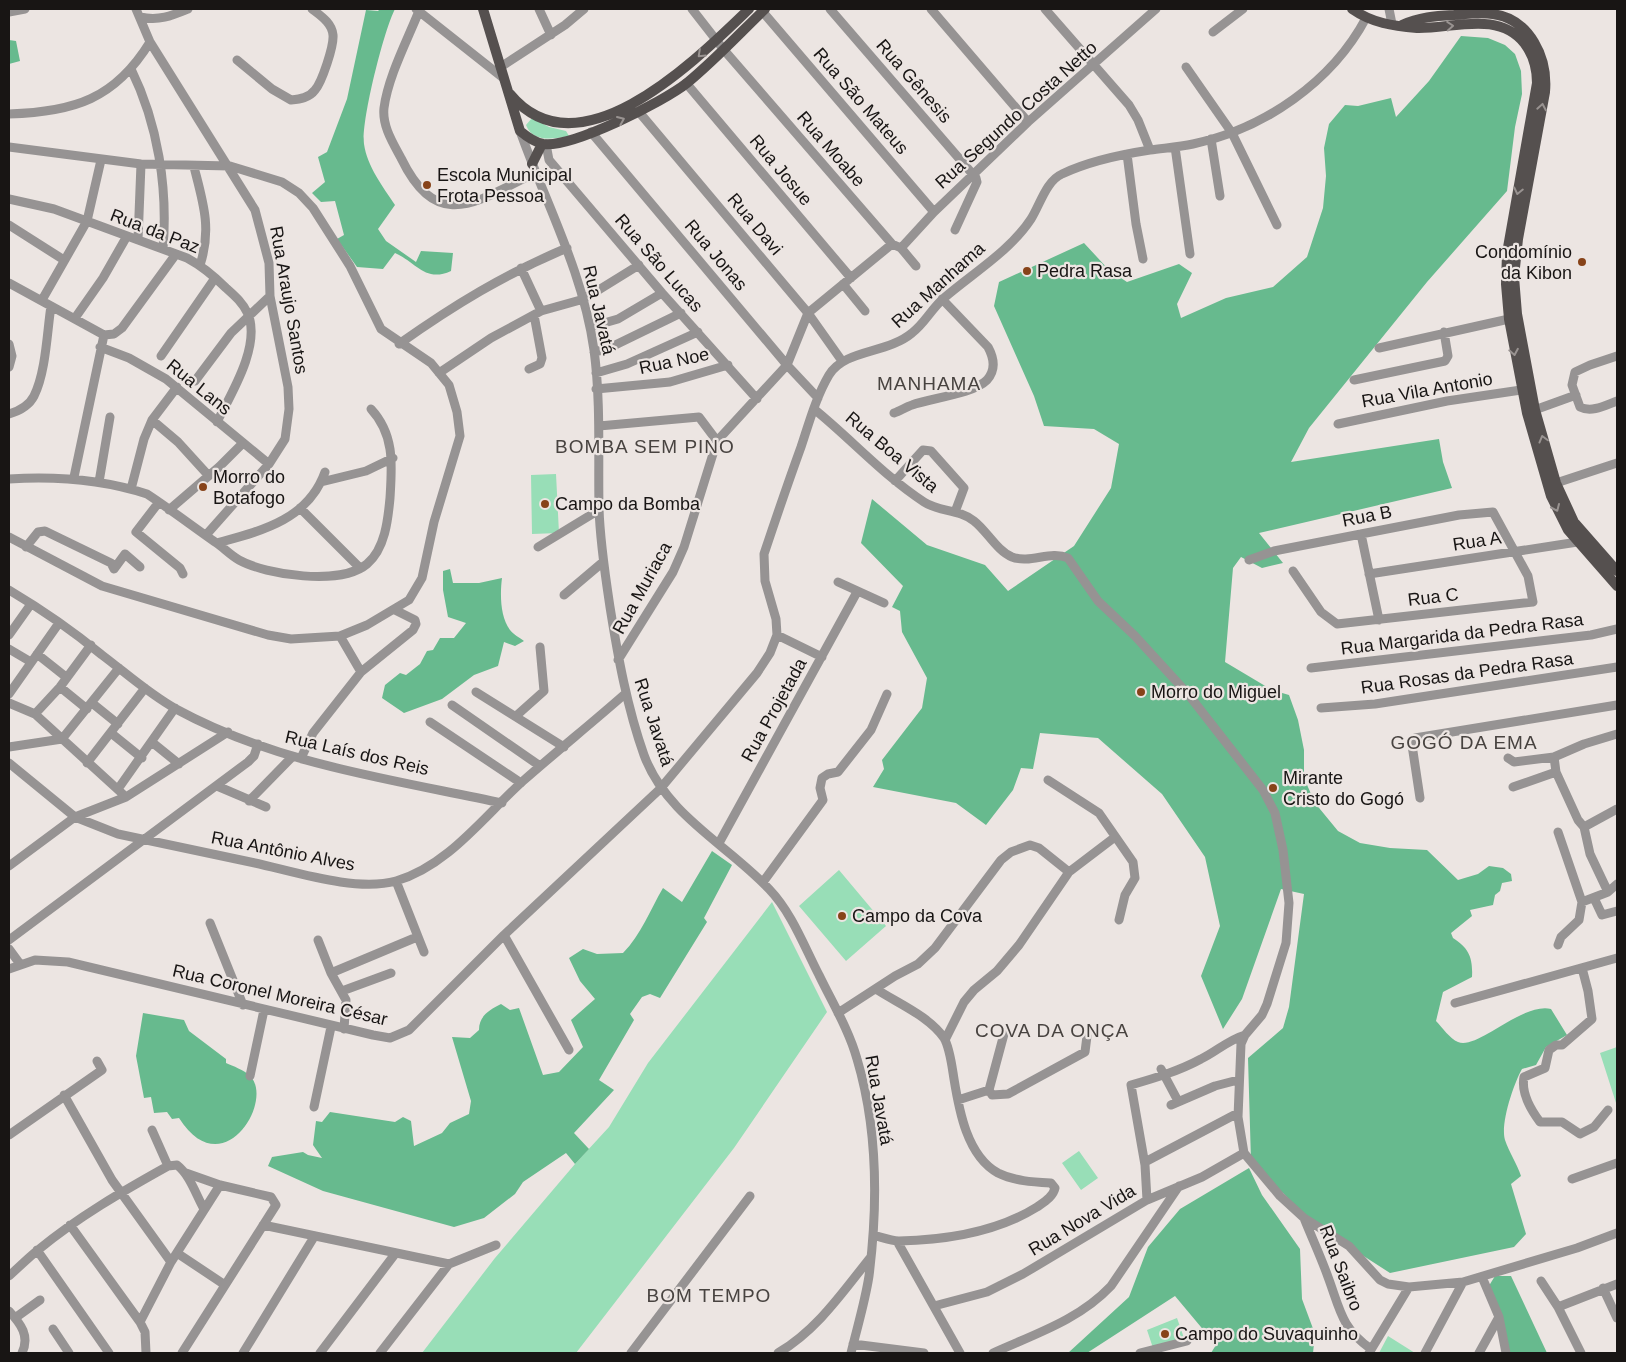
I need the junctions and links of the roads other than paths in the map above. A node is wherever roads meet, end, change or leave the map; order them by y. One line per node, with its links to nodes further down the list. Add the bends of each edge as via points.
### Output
1 (25, 9): 19 (street)
2 (188, 9): 20 (street, via 153,20)
3 (312, 9): 29 (street, via 324,18 333,35 332,48 316,90 310,95 291,100)
4 (483, 9): 33 (main road)
5 (539, 9): 25 (street)
6 (584, 9): 25 (street)
7 (692, 9): 26 (street, Rua Moabe)
8 (749, 9): 26 (main road)
9 (830, 9): 57 (street, Rua Gênesis)
10 (931, 9): 40 (street)
11 (1045, 9): 30 (street)
12 (1156, 9): 30 (street, Rua Segundo Costa Netto)
13 (1243, 9): 24 (street)
14 (1352, 9): 21 (main road)
15 (1389, 9): 22 (street)
16 (417, 10): 33 (street); 56 (street, via 384,110 388,133 419,189 430,199 458,206 472,203)
17 (764, 10): 28 (main road); 61 (street, Rua São Mateus)
18 (1493, 11): 22 (main road, via 1419,17); 23 (street); 58 (main road, one-way to 18, via 1545,92 1544,66 1528,34)
19 (9, 12)
20 (138, 13): 27 (street, Rua Araujo Santos)
21 (1366, 18): 22 (main road, via 1381,24); 43 (street, Rua Manhama, via 1344,55 1307,88 1267,117)
22 (1397, 25): 23 (main road, one-way to 23, via 1416,28)
23 (1494, 25): 58 (main road, via 1522,40 1536,70)
24 (1213, 32)
25 (551, 35): 33 (street)
26 (716, 40): 28 (street, Rua Moabe); 39 (main road, one-way to 39, via 678,75 646,96 596,118)
27 (150, 42): 32 (street); 55 (street, Rua Araujo Santos)
28 (724, 50): 34 (main road); 68 (street, Rua Moabe)
29 (237, 60)
30 (1093, 66): 40 (street, Rua Segundo Costa Netto); 49 (street, via 1129,105)
31 (1186, 67): 43 (street)
32 (131, 69): 38 (street, via 110,89 95,97 64,108); 53 (street, via 148,106)
33 (500, 72): 35 (main road)
34 (686, 83): 37 (main road); 81 (street, Rua Josue)
35 (506, 90): 36 (main road); 41 (main road)
36 (529, 112): 39 (main road, via 557,122); 41 (main road, via 521,123)
37 (639, 112): 42 (main road, one-way to 37); 93 (street, Rua Davi)
38 (9, 114)
39 (574, 122): 44 (main road, via 578,129)
40 (1028, 122): 57 (street, Rua Segundo Costa Netto)
41 (520, 131): 46 (main road); 56 (street, Rua Javatá)
42 (591, 132): 44 (main road); 110 (street, Rua Jonas)
43 (1232, 133): 45 (street, Rua Manhama); 64 (street)
44 (576, 137): 46 (main road)
45 (1212, 139): 48 (street, Rua Manhama); 59 (street)
46 (544, 144): 56 (main road); 77 (street, Rua São Lucas, via 549,160)
47 (9, 147): 51 (street)
48 (1175, 147): 49 (street, Rua Manhama); 73 (street)
49 (1150, 150): 50 (street, Rua Manhama)
50 (1126, 154): 74 (street); 87 (street, Rua Manhama, via 1072,170 1054,179 1029,222 1015,238)
51 (101, 160): 52 (street); 62 (street)
52 (141, 164): 53 (street); 67 (street)
53 (160, 166): 54 (street); 71 (street)
54 (194, 166): 55 (street); 76 (street, via 207,229 207,245)
55 (230, 166): 85 (street, Rua Araujo Santos, via 255,210 262,232 269,263); 102 (street, via 269,177 299,192 350,266 380,330)
56 (534, 169): 69 (street, Rua Javatá)
57 (973, 175): 61 (street, Rua Segundo Costa Netto); 65 (street, via 977,182)
58 (1526, 175): 96 (main road, one-way to 96, via 1507,253); 126 (main road, via 1514,277)
59 (1220, 196)
60 (9, 199): 62 (street, Rua da Paz, via 54,209)
61 (934, 212): 70 (street, Rua Segundo Costa Netto)
62 (87, 222): 66 (street, Rua da Paz); 75 (street)
63 (9, 225): 75 (street)
64 (1277, 225)
65 (955, 230)
66 (126, 236): 67 (street, Rua da Paz); 95 (street, via 103,278)
67 (138, 240): 71 (street, Rua da Paz)
68 (892, 244): 70 (street, Rua Moabe); 81 (street, Rua Muriaca)
69 (568, 248): 79 (street); 86 (street, Rua Javatá)
70 (902, 248): 78 (street)
71 (163, 249): 72 (street, Rua da Paz)
72 (176, 254): 76 (street, Rua da Paz); 100 (street, via 122,328)
73 (1190, 254)
74 (1143, 259)
75 (64, 260): 88 (street)
76 (200, 265): 80 (street, Rua da Paz)
77 (639, 265): 84 (street, Rua São Lucas); 86 (street)
78 (916, 266)
79 (521, 268): 91 (street); 102 (street, via 452,306)
80 (215, 278): 94 (street, Rua da Paz, via 240,300); 106 (street)
81 (851, 278): 83 (street, Rua Muriaca)
82 (9, 283): 88 (street)
83 (843, 284): 90 (street); 93 (street, Rua Muriaca)
84 (662, 293): 92 (street, Rua São Lucas); 97 (street, via 618,319)
85 (270, 296): 94 (street); 138 (street, Rua Araujo Santos, via 288,387 289,408 285,439)
86 (584, 299): 91 (street); 97 (street, Rua Javatá)
87 (942, 299): 108 (street, Rua Manhama, via 919,327 899,342); 127 (street, via 988,347 993,356 991,372 976,386)
88 (42, 300): 89 (street)
89 (52, 306): 95 (street); 128 (street, via 39,380 33,396 26,406)
90 (865, 311)
91 (538, 313): 112 (street, via 542,358 540,364); 113 (street, via 491,338)
92 (681, 313): 98 (street, Rua São Lucas); 105 (street, via 607,349)
93 (808, 313): 108 (street, Rua Davi); 110 (street, Rua Muriaca)
94 (248, 315): 116 (street); 131 (street, via 250,329 245,363)
95 (75, 318): 100 (street)
96 (1509, 320): 99 (street); 119 (main road, one-way to 119)
97 (590, 327): 105 (street, Rua Javatá)
98 (698, 332): 109 (street, Rua São Lucas); 114 (street, via 627,364)
99 (1444, 332): 104 (street); 115 (street, via 1448,356 1445,361)
100 (104, 336): 103 (street)
101 (9, 344): 111 (street, via 12,356)
102 (399, 344): 113 (street, via 431,363)
103 (100, 347): 117 (street, Rua Lans, via 152,370); 141 (street)
104 (1379, 348)
105 (594, 352): 114 (street, Rua Javatá)
106 (161, 356)
107 (1617, 356): 120 (street, via 1575,372 1572,384)
108 (842, 361): 121 (street, via 829,375)
109 (728, 365): 118 (street, Rua Noe, via 670,382); 122 (street, Rua São Lucas)
110 (787, 365): 121 (street, Rua Jonas); 122 (street, Rua Muriaca)
111 (9, 367)
112 (529, 369)
113 (439, 373): 177 (street, via 449,385 460,436 434,522 422,578 409,600)
114 (596, 373): 118 (street, Rua Javatá)
115 (1354, 380)
116 (195, 381)
117 (177, 387): 130 (street); 131 (street, Rua Lans)
118 (596, 389): 133 (street, Rua Javatá)
119 (1521, 390): 126 (main road); 132 (street, Rua Vila Antonio, via 1447,401)
120 (1576, 395): 123 (street, via 1580,407 1590,410); 126 (street)
121 (818, 398): 125 (street)
122 (758, 399): 134 (street, Rua Muriaca)
123 (1617, 401)
124 (371, 409): 136 (street, via 382,423)
125 (814, 409): 143 (street, Rua Boa Vista); 182 (street, via 764,554 765,581)
126 (1531, 411): 146 (main road)
127 (894, 413)
128 (9, 414)
129 (110, 417): 144 (street)
130 (152, 420): 140 (street, via 178,442); 147 (street)
131 (217, 422): 135 (street, Rua Lans)
132 (1338, 424)
133 (599, 426): 134 (street, via 699,417); 151 (street, Rua Javatá)
134 (718, 441): 189 (street, Rua Muriaca, via 684,548)
135 (242, 444): 138 (street, Rua Lans); 140 (street)
136 (393, 458): 145 (street, via 366,471); 165 (street, via 384,537 375,555)
137 (1617, 463): 146 (street)
138 (269, 464): 154 (street, Rua Araujo Santos)
139 (325, 472): 145 (street)
140 (208, 475): 150 (street)
141 (74, 478): 142 (street); 144 (street)
142 (9, 479)
143 (895, 481): 152 (street, Rua Boa Vista, via 925,503); 152 (street, via 915,456 923,450 931,451 964,488)
144 (98, 482): 147 (street)
145 (321, 482): 149 (street)
146 (1552, 484): 156 (main road, via 1570,515); 157 (main road, one-way to 157, via 1559,515)
147 (131, 489): 148 (street)
148 (159, 502): 150 (street); 168 (street, via 136,532)
149 (300, 508): 158 (street, via 282,523); 165 (street)
150 (169, 510): 154 (street)
151 (599, 510): 160 (street); 163 (street, Rua Javatá)
152 (955, 512): 280 (street, Rua Boa Vista, via 974,521 1012,557 1026,560 1061,555 1068,558 1098,601 1188,694 1262,790 1275,813 1289,903 1286,943 1268,1004)
153 (1361, 534): 161 (street, Rua B, via 1459,515 1494,512); 162 (street, Rua B, via 1274,551); 169 (street)
154 (206, 535): 158 (street)
155 (9, 537): 159 (street)
156 (1590, 540): 157 (street, Rua A); 167 (main road)
157 (1578, 542): 161 (street, Rua A); 171 (main road)
158 (217, 543): 165 (street, via 237,560 254,568 276,572 334,575)
159 (26, 547): 164 (street, via 38,532 45,531 111,563 114,568 125,554); 183 (street, via 102,586 252,630 291,639)
160 (538, 547)
161 (1514, 551): 169 (street, Rua A); 178 (street, Rua C, via 1528,576 1533,602)
162 (1248, 560)
163 (603, 562): 174 (street); 189 (street, Rua Javatá)
164 (140, 567)
165 (360, 568)
166 (1293, 571): 178 (street, Rua C, via 1320,612 1337,624)
167 (1617, 571)
168 (183, 574)
169 (1369, 574): 178 (street)
170 (838, 582): 173 (street)
171 (1617, 586)
172 (9, 590): 176 (street, Rua Laís dos Reis)
173 (857, 592): 175 (street); 188 (street, Rua Projetada)
174 (564, 594)
175 (884, 603)
176 (31, 604): 179 (street, Rua Laís dos Reis); 181 (street)
177 (395, 610): 183 (street); 194 (street, via 415,620 413,630)
178 (1379, 620)
179 (59, 623): 184 (street, Rua Laís dos Reis); 187 (street)
180 (1617, 629): 193 (street, Rua Margarida da Pedra Rasa, via 1591,635)
181 (9, 635)
182 (778, 635): 188 (street); 234 (street, via 757,673)
183 (340, 636): 194 (street)
184 (90, 645): 192 (street, Rua Laís dos Reis); 195 (street)
185 (540, 647): 209 (street, via 544,691)
186 (9, 649): 190 (street)
187 (37, 654): 190 (street); 195 (street)
188 (822, 657): 246 (street, Rua Projetada)
189 (618, 660): 199 (street, Rua Javatá)
190 (31, 662): 200 (street)
191 (1617, 667): 207 (street, Rua Rosas da Pedra Rasa, via 1375,704)
192 (119, 668): 197 (street, Rua Laís dos Reis); 205 (street)
193 (1311, 668)
194 (361, 672): 221 (street)
195 (66, 677): 196 (street)
196 (60, 687): 205 (street); 208 (street)
197 (145, 688): 206 (street, Rua Laís dos Reis); 211 (street)
198 (476, 692): 209 (street)
199 (626, 693): 219 (street, Rua Antônio Alves); 234 (street, Rua Javatá, via 644,756)
200 (9, 694)
201 (888, 694): 250 (street, via 871,730 838,772 822,778 823,800)
202 (9, 704): 208 (street)
203 (452, 705): 227 (street)
204 (1617, 705): 236 (street, via 1415,738 1412,745)
205 (90, 706): 211 (street); 215 (street)
206 (175, 708): 212 (street, Rua Laís dos Reis); 216 (street)
207 (1321, 708)
208 (35, 714): 215 (street)
209 (516, 716): 219 (street)
210 (430, 722): 230 (street)
211 (118, 724): 213 (street)
212 (228, 732): 217 (street, Rua Laís dos Reis); 226 (street)
213 (111, 733): 220 (street); 225 (street)
214 (1617, 734): 223 (street)
215 (62, 740): 218 (street); 225 (street)
216 (153, 743): 220 (street); 226 (street)
217 (258, 744): 221 (street, Rua Laís dos Reis); 231 (street, via 254,756)
218 (9, 747)
219 (564, 747): 227 (street, Rua Antônio Alves)
220 (142, 758): 233 (street)
221 (296, 758): 237 (street); 238 (street, Rua Laís dos Reis, via 356,774)
222 (1508, 758): 223 (street, via 1514,762)
223 (1554, 758): 228 (street)
224 (9, 763): 241 (street, Rua Antônio Alves)
225 (87, 763): 233 (street)
226 (179, 764): 235 (street)
227 (540, 766): 230 (street, Rua Antônio Alves)
228 (1556, 772): 232 (street); 242 (street)
229 (1048, 780): 244 (street, via 1099,813)
230 (521, 783): 238 (street, Rua Antônio Alves)
231 (217, 786): 237 (street); 245 (street)
232 (1513, 787)
233 (118, 789): 235 (street)
234 (660, 789): 246 (street, Rua Javatá); 258 (street, Rua Coronel Moreira César)
235 (126, 797): 241 (street)
236 (1420, 798)
237 (249, 800): 239 (street)
238 (502, 803): 249 (street, Rua Antônio Alves, via 443,856)
239 (266, 807)
240 (1617, 809): 242 (street)
241 (76, 817): 245 (street, Rua Antônio Alves, via 97,828); 247 (street)
242 (1584, 827): 252 (street, via 1590,854)
243 (1558, 832): 254 (street)
244 (1115, 837): 248 (street); 256 (street, via 1135,870)
245 (144, 840): 249 (street, Rua Antônio Alves, via 323,878 361,884); 260 (street)
246 (719, 843): 250 (street, Rua Javatá)
247 (9, 866)
248 (1069, 872): 271 (street, via 1039,848 1030,845 1011,852 1001,860 935,948 918,964); 282 (street, via 1019,945 964,1002)
249 (396, 881): 259 (street)
250 (763, 882): 276 (street, Rua Javatá, via 788,915)
251 (1617, 884): 252 (street)
252 (1608, 892): 253 (street)
253 (1594, 898): 254 (street); 255 (street, via 1602,915)
254 (1582, 902): 262 (street, via 1579,920 1561,937)
255 (1617, 911)
256 (1119, 920)
257 (210, 923): 274 (street)
258 (504, 935): 278 (street, Rua Coronel Moreira César, via 409,1030 390,1038); 283 (street)
259 (417, 937): 264 (street); 269 (street)
260 (9, 940)
261 (318, 940): 269 (street)
262 (1558, 945)
263 (9, 949): 266 (street)
264 (424, 952)
265 (1617, 958): 267 (street)
266 (20, 964): 268 (street, Rua Coronel Moreira César); 274 (street, Rua Coronel Moreira César, via 35,960 68,962)
267 (1582, 968): 273 (street); 292 (street, via 1592,1019 1562,1045 1549,1050 1545,1068 1524,1077 1523,1085 1534,1115 1540,1122 1562,1122 1580,1134 1594,1127)
268 (9, 969)
269 (331, 973): 272 (street)
270 (392, 973): 272 (street)
271 (876, 989): 276 (street); 282 (street, via 933,1026)
272 (342, 992): 278 (street, via 347,1006)
273 (1455, 1003)
274 (243, 1005): 275 (street, Rua Coronel Moreira César)
275 (264, 1010): 277 (street, Rua Coronel Moreira César); 286 (street)
276 (838, 1013): 312 (street, Rua Javatá, via 864,1083 876,1192)
277 (331, 1027): 278 (street, Rua Coronel Moreira César); 291 (street)
278 (344, 1029)
279 (1004, 1034): 288 (street)
280 (1245, 1035): 285 (street, via 1231,1039 1190,1065); 287 (street)
281 (1086, 1036): 288 (street, via 1084,1052 1008,1094 992,1095)
282 (945, 1040): 290 (street)
283 (569, 1050)
284 (97, 1061): 289 (street, via 102,1070)
285 (1163, 1072): 287 (street, via 1175,1103 1214,1086); 297 (street, via 1131,1086)
286 (250, 1076)
287 (1238, 1080): 293 (street)
288 (989, 1090): 290 (street)
289 (64, 1094): 295 (street); 304 (street)
290 (958, 1100): 314 (street, via 969,1136 986,1164 1013,1178 1051,1183 1055,1188 1054,1194 1018,1219 984,1231)
291 (314, 1107)
292 (1608, 1110)
293 (1238, 1113): 296 (street); 297 (street)
294 (152, 1130): 299 (street)
295 (9, 1135)
296 (1244, 1154): 303 (street, Rua Nova Vida); 308 (street)
297 (1145, 1162): 306 (street)
298 (1617, 1163): 301 (street)
299 (168, 1166): 300 (street, via 177,1165); 304 (street)
300 (184, 1170): 302 (street); 307 (street)
301 (1572, 1179)
302 (220, 1185): 307 (street); 310 (street, via 274,1198 276,1205)
303 (1179, 1186): 306 (street, Rua Nova Vida); 354 (street, via 1115,1280 1099,1298 1065,1321)
304 (120, 1192): 309 (street); 320 (street)
305 (750, 1196): 350 (street)
306 (1147, 1200): 331 (street, Rua Nova Vida, via 987,1292)
307 (204, 1209): 317 (street)
308 (1304, 1218): 328 (street, via 1349,1246 1380,1280); 341 (street, Rua Saibro, via 1342,1318)
309 (70, 1225): 316 (street); 337 (street)
310 (264, 1225): 313 (street); 327 (street)
311 (1617, 1233): 323 (street)
312 (873, 1235): 314 (street); 319 (street, Rua Javatá)
313 (314, 1237): 318 (street); 347 (street)
314 (897, 1241): 331 (street)
315 (496, 1246): 321 (street)
316 (37, 1250): 322 (street); 344 (street)
317 (177, 1252): 320 (street); 327 (street)
318 (395, 1254): 321 (street); 348 (street)
319 (870, 1258): 340 (street, Rua Javatá); 351 (street, via 815,1326)
320 (171, 1262): 337 (street)
321 (449, 1264): 349 (street)
322 (9, 1276)
323 (1482, 1277): 325 (street); 335 (street)
324 (1541, 1281): 332 (street)
325 (1463, 1282): 328 (street); 356 (street)
326 (1617, 1284): 329 (street)
327 (225, 1285): 346 (street)
328 (1409, 1287): 341 (street)
329 (1603, 1288): 332 (street); 336 (street)
330 (40, 1300): 334 (street)
331 (934, 1306): 353 (street)
332 (1558, 1307): 359 (street)
333 (9, 1311): 334 (street)
334 (15, 1318): 342 (street, via 26,1335)
335 (1499, 1318): 357 (street); 358 (street)
336 (1617, 1318)
337 (140, 1322): 345 (street, via 146,1332)
338 (53, 1329): 343 (street)
339 (1187, 1341): 355 (street)
340 (852, 1349): 352 (street)
341 (1370, 1351)
342 (22, 1353)
343 (70, 1353)
344 (109, 1353)
345 (146, 1353)
346 (182, 1353)
347 (243, 1353)
348 (320, 1353)
349 (380, 1353)
350 (631, 1353)
351 (778, 1353)
352 (924, 1353)
353 (960, 1353)
354 (993, 1353)
355 (1140, 1353)
356 (1426, 1353)
357 (1479, 1353)
358 (1506, 1353)
359 (1581, 1353)

